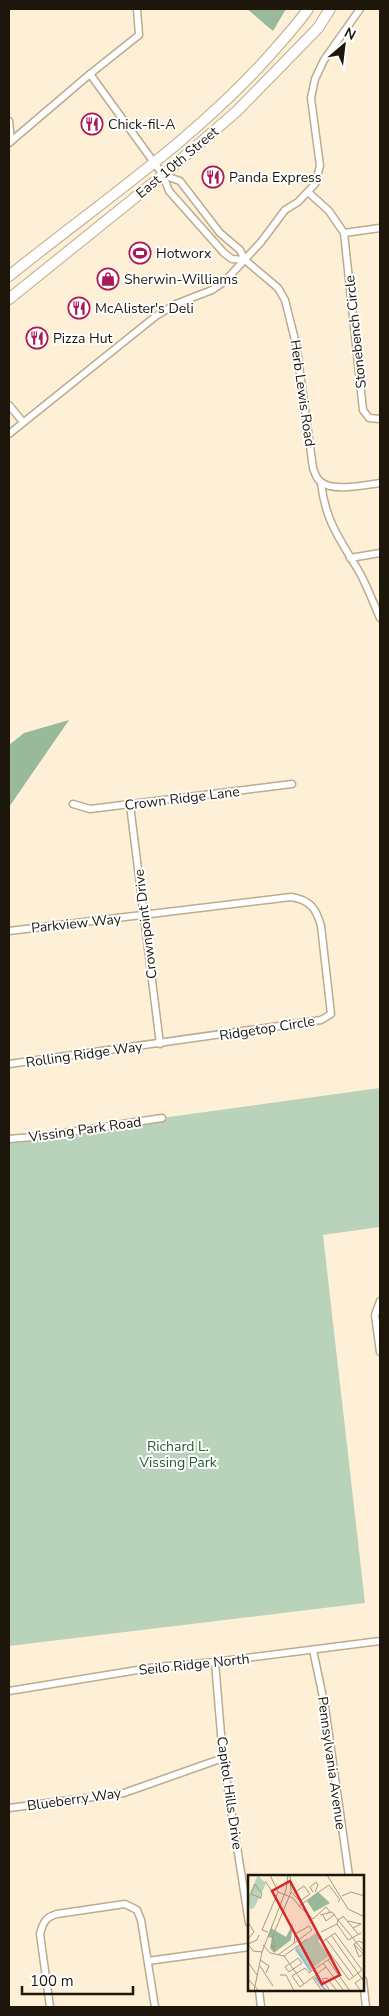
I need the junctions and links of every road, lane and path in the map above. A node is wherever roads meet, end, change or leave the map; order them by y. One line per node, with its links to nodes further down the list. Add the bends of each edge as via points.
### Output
1 (137, 9): 5 (street, via 139,35)
2 (308, 9): 8 (main road, East 10th Street, via 231,97)
3 (330, 9): 9 (main road, East 10th Street, via 318,28 244,105)
4 (360, 9): 10 (street, via 324,60 315,79 311,98 320,166 315,184)
5 (90, 74): 7 (street); 8 (street, Herb Lewis Road)
6 (9, 121): 7 (street)
7 (10, 142)
8 (154, 162): 9 (street, Herb Lewis Road); 14 (main road, East 10th Street)
9 (163, 175): 13 (street, Herb Lewis Road, via 180,180); 13 (street, Herb Lewis Road, via 169,191 206,235 232,259); 15 (main road, East 10th Street)
10 (308, 192): 12 (street, Stonebench Circle, via 329,210); 13 (street, via 285,210)
11 (380, 228): 12 (street)
12 (344, 233): 17 (street, Stonebench Circle, via 364,410 369,418)
13 (245, 260): 18 (street, via 219,285 156,316); 20 (street, Herb Lewis Road, via 278,288 286,300 296,344 313,468)
14 (9, 276)
15 (9, 298)
16 (9, 405): 18 (street)
17 (380, 419)
18 (24, 422): 19 (street)
19 (9, 433)
20 (321, 482): 21 (street, via 334,487); 23 (street, Herb Lewis Road, via 324,505 332,527)
21 (380, 483)
22 (380, 553): 23 (street)
23 (350, 558): 24 (street, Herb Lewis Road)
24 (380, 618)
25 (292, 784): 27 (street, Crown Ridge Lane)
26 (73, 804): 27 (street, Crown Ridge Lane, via 90,809)
27 (130, 805): 28 (street, Crownpoint Drive)
28 (144, 916): 29 (street, Parkview Way); 30 (street, Crownpoint Drive); 30 (street, Ridgetop Circle, via 291,897 302,898 312,906 321,926 331,1014 321,1020)
29 (9, 931)
30 (160, 1044): 31 (street, Rolling Ridge Way)
31 (9, 1064)
32 (162, 1118): 33 (street, Vissing Park Road)
33 (9, 1139)
34 (380, 1301): 35 (street, via 375,1315)
35 (380, 1352)
36 (380, 1641): 37 (street, Seilo Ridge North)
37 (313, 1650): 38 (street, Seilo Ridge North); 42 (street, Pennsylvania Avenue, via 325,1707)
38 (215, 1662): 39 (street, Seilo Ridge North, via 140,1670); 40 (street, Capitol Hills Drive)
39 (9, 1691)
40 (223, 1758): 41 (street, Blueberry Way, via 124,1793); 43 (street, Capitol Hills Drive)
41 (9, 1808)
42 (348, 1875)
43 (248, 1917)
44 (248, 1947): 45 (street)
45 (148, 1961): 48 (street, via 142,1920 130,1905 47,1917 40,1934); 49 (street)
46 (364, 1989): 51 (street)
47 (259, 1991): 50 (street)
48 (50, 2007)
49 (155, 2007)
50 (261, 2007)
51 (366, 2007)

